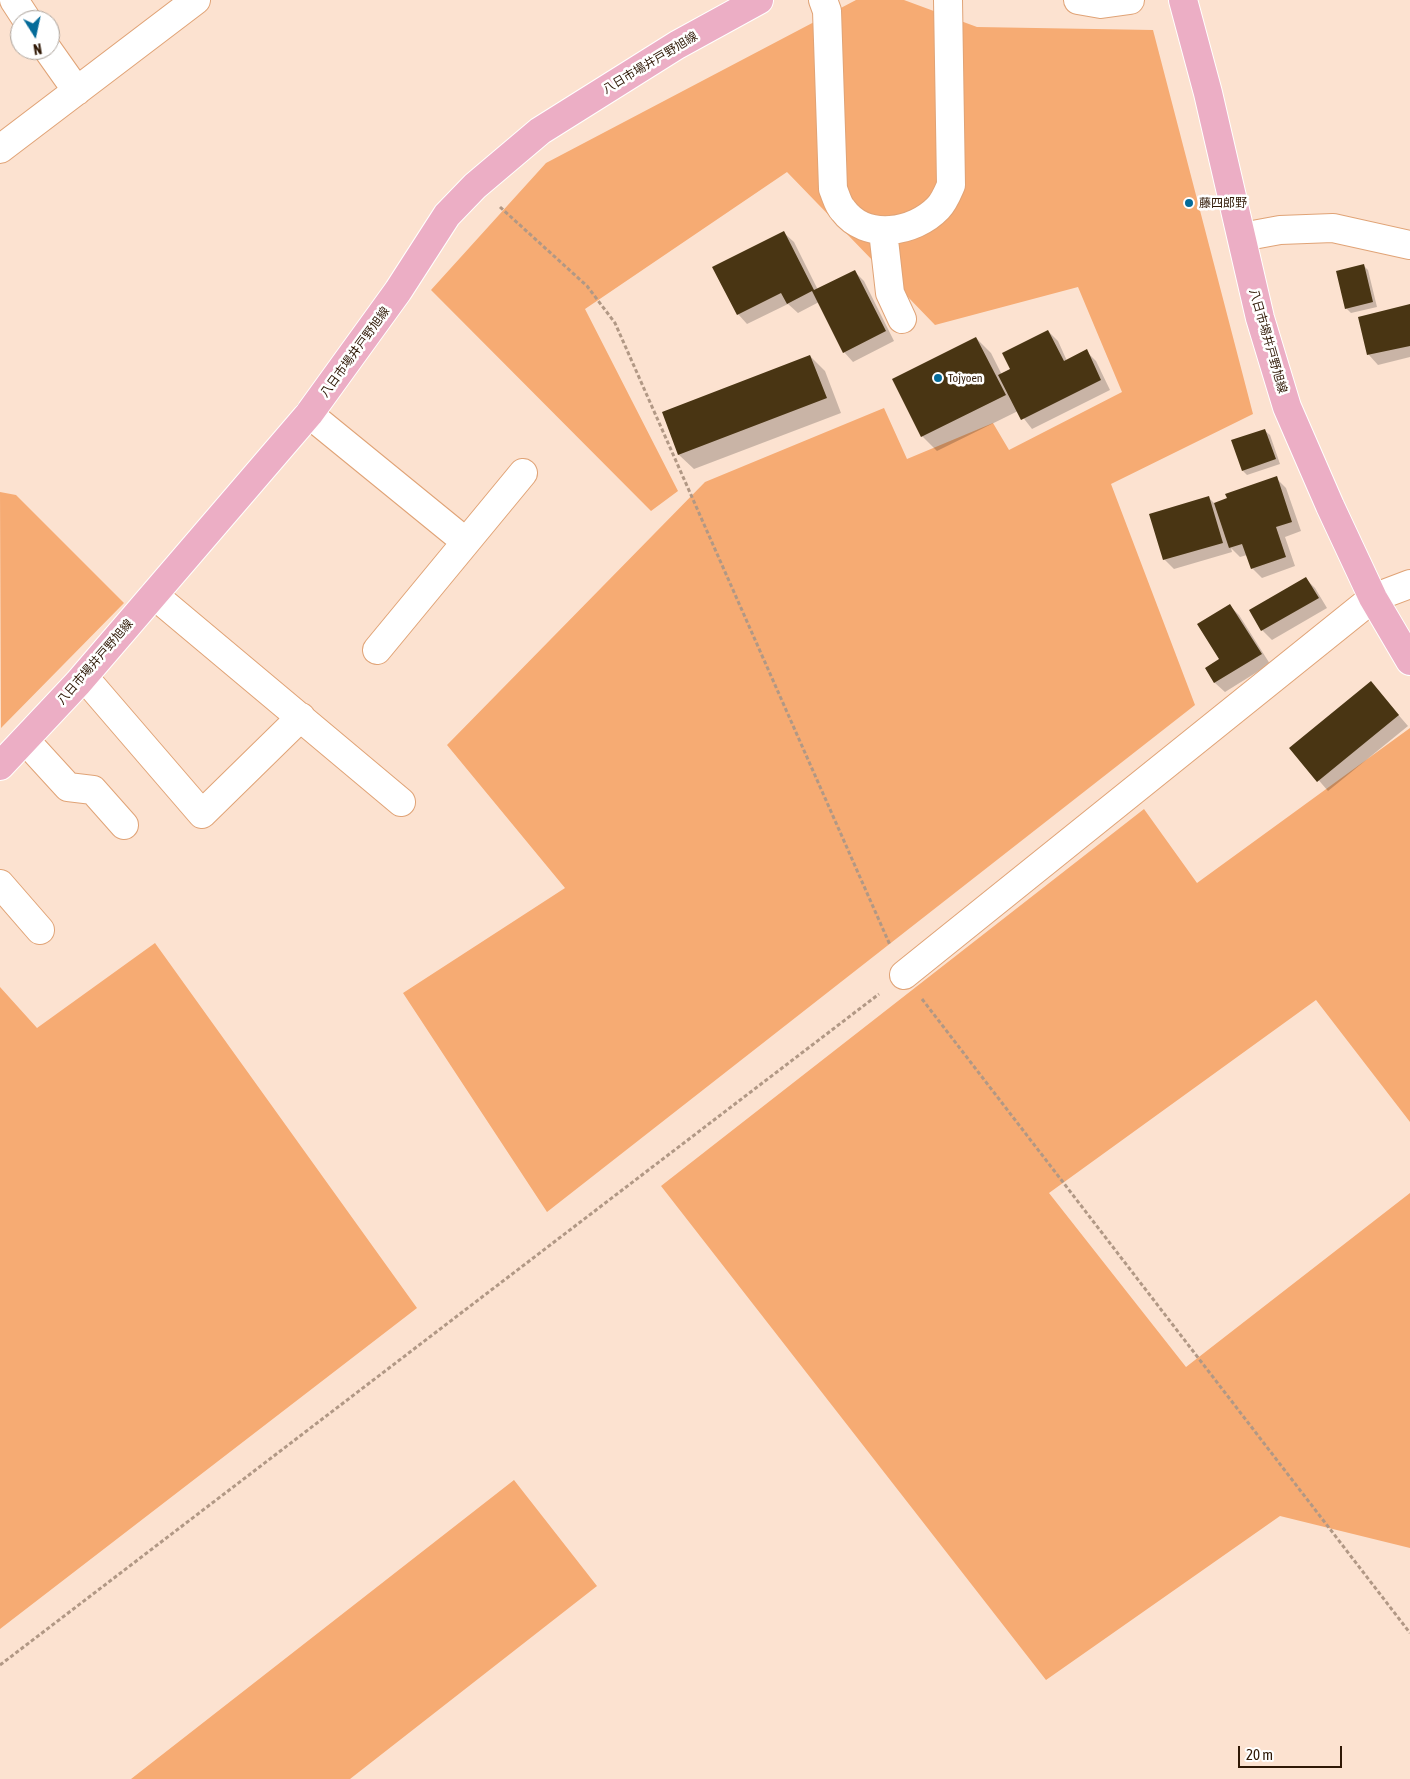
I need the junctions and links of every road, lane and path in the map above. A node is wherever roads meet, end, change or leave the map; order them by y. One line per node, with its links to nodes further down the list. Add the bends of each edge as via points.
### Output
1 (196, 0): 9 (street)
2 (759, 0): 11 (main road, 八日市場井戸野旭線, via 678,45 540,131)
3 (823, 0): 12 (street, via 827,11 833,189 843,210 866,228)
4 (948, 0): 12 (street, via 951,185 939,207 916,225)
5 (1078, 0): 6 (street, via 1101,4)
6 (1130, 0)
7 (1183, 0): 13 (main road, 八日市場井戸野旭線)
8 (55, 60): 9 (street)
9 (77, 91): 10 (street)
10 (0, 149)
11 (475, 186): 16 (main road, 八日市場井戸野旭線, via 447,215 398,291); 32 (path, via 587,286 615,322)
12 (883, 231): 15 (street, via 890,293)
13 (1242, 237): 14 (street, via 1280,230 1333,228); 21 (main road, 八日市場井戸野旭線, via 1260,318 1287,407)
14 (1410, 245)
15 (902, 319)
16 (309, 414): 18 (street); 20 (main road, 八日市場井戸野旭線)
17 (523, 473): 18 (street)
18 (466, 542): 22 (street)
19 (1410, 584): 21 (street)
20 (154, 595): 24 (main road, 八日市場井戸野旭線); 25 (street)
21 (1373, 598): 23 (main road, 八日市場井戸野旭線); 32 (street)
22 (377, 650)
23 (1410, 661)
24 (84, 677): 25 (street, via 202,814); 26 (main road, 八日市場井戸野旭線)
25 (301, 717): 28 (street)
26 (25, 740): 27 (main road, 八日市場井戸野旭線); 29 (street, via 68,787 92,790)
27 (0, 766)
28 (401, 802)
29 (124, 825)
30 (0, 884): 31 (street)
31 (40, 930)
32 (904, 975): 33 (path); 34 (path)
33 (1410, 1633)
34 (0, 1666)

